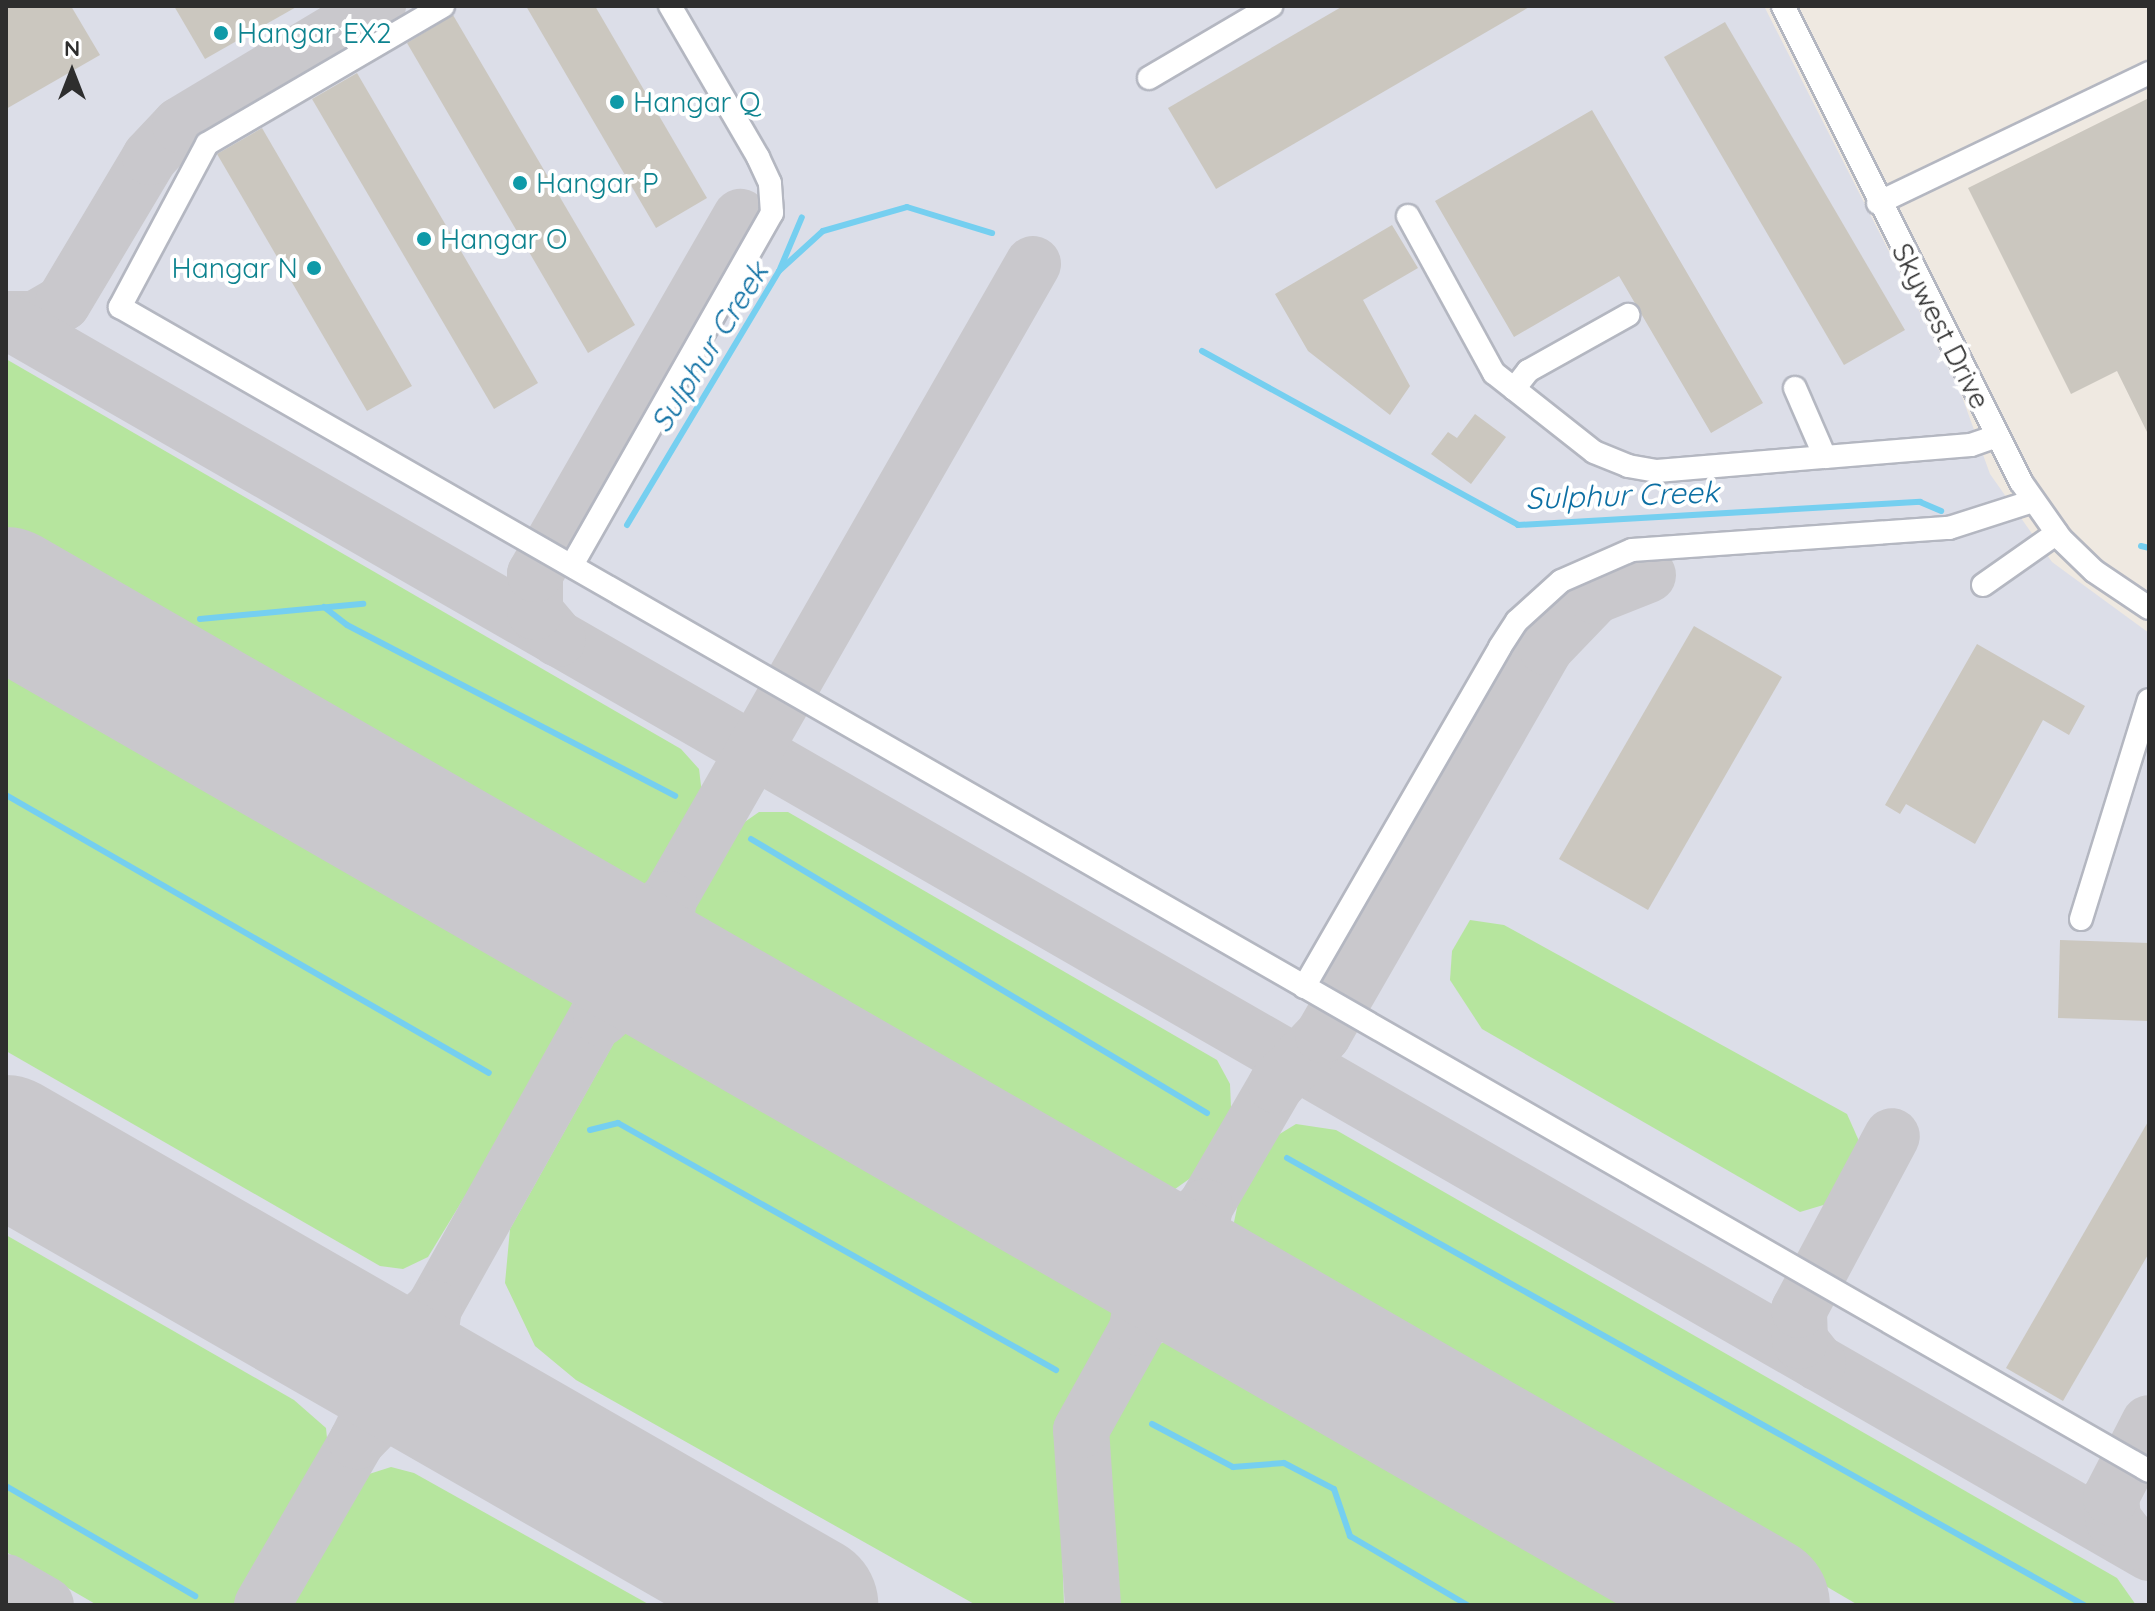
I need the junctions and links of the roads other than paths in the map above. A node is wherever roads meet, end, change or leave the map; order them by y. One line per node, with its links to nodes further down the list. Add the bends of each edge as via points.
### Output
1 (443, 6): 16 (street, via 207,144 120,307)
2 (670, 6): 16 (street, via 758,157 770,183 772,213)
3 (1271, 6): 6 (street)
4 (1783, 6): 7 (street, Skywest Drive)
5 (2149, 73): 7 (street)
6 (1149, 78)
7 (1878, 203): 12 (street, Skywest Drive)
8 (1408, 216): 11 (street, via 1475,344)
9 (1628, 315): 11 (street, via 1528,371)
10 (1795, 388): 13 (street)
11 (1514, 389): 13 (street, via 1594,452 1628,466 1657,471)
12 (1997, 436): 13 (street, via 1971,445); 14 (street, Skywest Drive)
13 (1825, 457)
14 (2033, 501): 15 (street, Skywest Drive); 21 (street, via 1949,528 1632,550 1561,581 1523,614 1500,647)
15 (2057, 533): 17 (street); 18 (street, Skywest Drive, via 2094,571)
16 (572, 565): 21 (street)
17 (1983, 585)
18 (2149, 608)
19 (2149, 700): 20 (street)
20 (2081, 919)
21 (1304, 987): 22 (street)
22 (2149, 1471)

